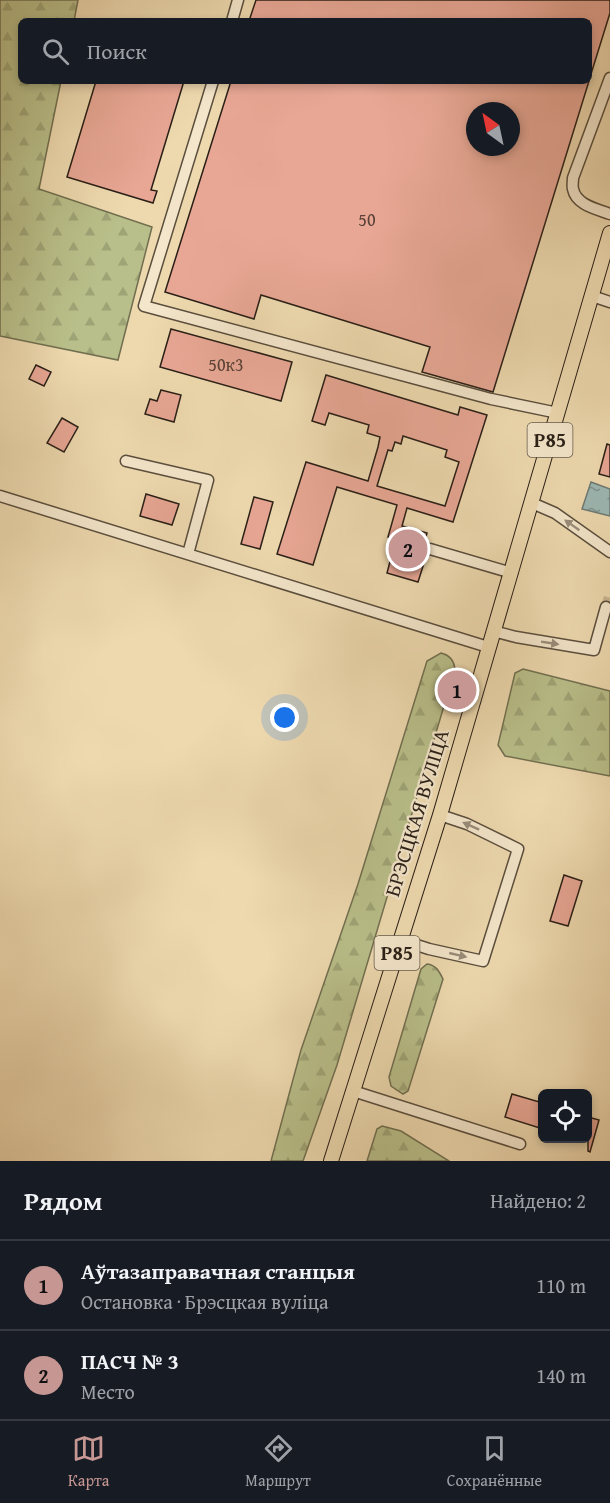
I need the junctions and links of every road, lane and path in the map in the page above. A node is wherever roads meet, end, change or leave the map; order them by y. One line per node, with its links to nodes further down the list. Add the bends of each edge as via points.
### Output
1 (238, 0): 2 (street)
2 (233, 18)
3 (610, 78): 5 (street, via 573,178 573,190 580,201)
4 (212, 84): 9 (street, via 144,306 491,399)
5 (610, 214)
6 (610, 233): 7 (main road, БРЭСЦКАЯ ВУЛІЦА / Р85)
7 (592, 296): 8 (street); 9 (main road, БРЭСЦКАЯ ВУЛІЦА / Р85)
8 (610, 302)
9 (558, 413): 12 (main road, БРЭСЦКАЯ ВУЛІЦА / Р85)
10 (126, 461): 15 (street, via 208,480)
11 (0, 496): 15 (street)
12 (532, 503): 14 (street, one-way to 12, via 555,513); 16 (main road, БРЭСЦКАЯ ВУЛІЦА / Р85)
13 (430, 549): 16 (street)
14 (610, 552)
15 (188, 554): 19 (street)
16 (512, 573): 18 (main road, БРЭСЦКАЯ ВУЛІЦА / Р85)
17 (606, 607): 18 (street, one-way to 17, via 594,650)
18 (493, 631): 19 (main road, БРЭСЦКАЯ ВУЛІЦА / Р85)
19 (488, 647): 20 (main road, БРЭСЦКАЯ ВУЛІЦА / Р85)
20 (440, 815): 21 (main road, БРЭСЦКАЯ ВУЛІЦА / Р85); 21 (street, one-way to 20, via 483,961 518,849)
21 (401, 940): 22 (main road, БРЭСЦКАЯ ВУЛІЦА / Р85)
22 (353, 1091): 23 (street); 24 (main road, БРЭСЦКАЯ ВУЛІЦА / Р85)
23 (520, 1144)
24 (331, 1161)

